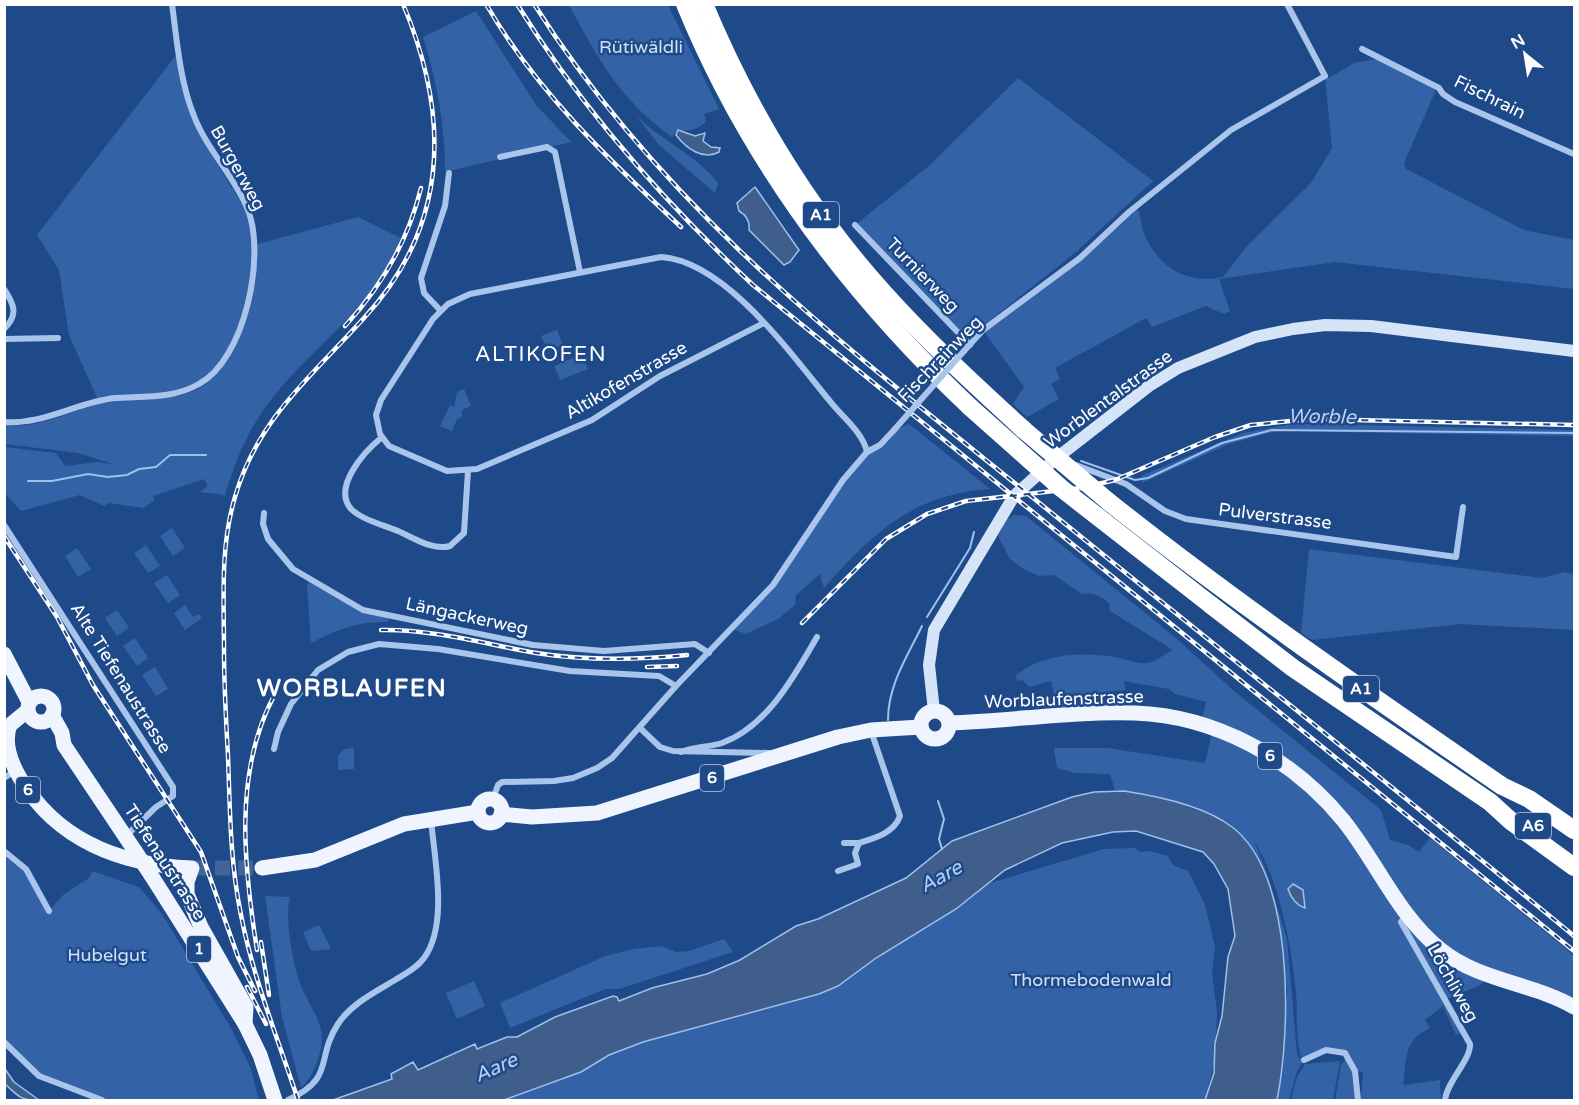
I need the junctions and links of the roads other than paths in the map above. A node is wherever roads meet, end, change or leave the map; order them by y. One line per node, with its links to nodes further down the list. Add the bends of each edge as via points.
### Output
1 (172, 4): 19 (street, Burgerweg, via 193,115 252,221 252,277 243,321 221,366 194,388 164,396 110,399 36,420)
2 (685, 4): 43 (highway, A1, bridge, via 738,116 798,213 871,305 933,372 1070,495 1211,605 1301,674)
3 (704, 4): 41 (highway, A1, bridge, via 765,128 826,223 905,317 1073,474 1222,590)
4 (1287, 4): 17 (street, Fischrainweg, via 1325,76 1225,134 1122,218 1080,258 983,330)
5 (1362, 49): 6 (street, Fischrain, via 1439,88 1455,102)
6 (1575, 154)
7 (500, 157): 10 (street, via 547,147 555,152)
8 (449, 173): 12 (street, via 445,206 421,279 424,292)
9 (855, 225): 17 (street, Turnierweg)
10 (580, 272): 12 (street, via 464,296); 13 (street, via 647,258 681,260 711,275)
11 (4, 289): 14 (street, via 14,318)
12 (440, 310): 20 (street, via 379,405 376,421)
13 (764, 322): 21 (street, via 844,418); 23 (street, Altikofenstrasse, via 660,376 599,416)
14 (4, 329)
15 (58, 338): 16 (street)
16 (4, 339)
17 (970, 345): 21 (street, Fischrainweg, bridge, via 880,445)
18 (1575, 351): 22 (main road, Worblentalstrasse, via 1371,326 1325,325 1283,330 1237,343 1178,368)
19 (4, 422)
20 (381, 438): 23 (street, Altikofenstrasse, via 395,450 435,468); 23 (street, via 348,479 347,503 363,516 431,546 450,546 464,533)
21 (867, 452): 28 (street, Fischrainweg, via 833,493 773,585)
22 (1054, 459): 24 (street, Pulverstrasse, via 1126,484 1165,511 1186,519 1456,557); 32 (main road, Worblentalstrasse, via 1014,496 936,624 929,653)
23 (468, 471)
24 (1463, 507)
25 (264, 513): 28 (street, Längackerweg, via 268,539 293,569 363,610 533,645 604,651 695,644)
26 (4, 525): 48 (street, Alte Tiefenaustrasse, via 173,787 173,796)
27 (817, 637): 38 (street, via 796,673 750,726 722,742)
28 (709, 653): 30 (street, Fischrainweg)
29 (4, 654): 31 (main road, 1)
30 (676, 686): 35 (street, Fischrainweg); 37 (street, via 659,676 570,671 400,644 370,646 332,660 310,678 285,716)
31 (38, 711): 40 (main road, 6, via 8,739); 48 (main road, Tiefenaustrasse / 1, via 62,733 64,744)
32 (933, 711): 33 (main road, via 942,713); 34 (main road, via 926,715)
33 (949, 723): 34 (main road, via 947,732 936,739 927,736); 58 (main road, Worblaufenstrasse / 6, via 1134,713 1182,720 1223,732 1276,759 1328,803 1358,840)
34 (921, 727): 36 (main road, 6)
35 (639, 728): 38 (street, via 663,748); 42 (street, Fischrainweg, via 612,758 589,772 554,781 502,782)
36 (871, 730): 39 (main road, 6); 51 (street, via 900,816 885,833)
37 (274, 749)
38 (681, 752): 39 (street)
39 (789, 753): 45 (main road, 6, via 597,813 532,817)
40 (10, 774): 60 (main road, 6, via 70,833 90,845 126,859 192,868 187,894 246,1007)
41 (1502, 786): 47 (highway, A1); 49 (highway, A6)
42 (492, 799): 44 (main road, via 484,801); 45 (main road, via 500,804)
43 (1490, 802): 53 (highway, A6, via 1517,815); 54 (highway, A1)
44 (478, 812): 45 (main road, via 482,820 490,823); 46 (main road)
45 (501, 814)
46 (431, 818): 55 (main road, via 382,831 315,860); 65 (street, via 440,898 427,953 411,970 342,1018 332,1036 320,1078)
47 (1575, 830)
48 (125, 836): 60 (main road, Tiefenaustrasse / 1, bridge)
49 (1575, 840)
50 (844, 843): 51 (street)
51 (859, 843): 56 (street, via 855,853 858,864)
52 (4, 851): 57 (street, via 26,868)
53 (1575, 854)
54 (1575, 867)
55 (262, 868)
56 (838, 871)
57 (49, 911)
58 (1407, 915): 59 (main road, Worblaufenstrasse / 6, via 1424,935 1456,960); 67 (street, Löchliweg, via 1401,922 1470,1044)
59 (1575, 1006)
60 (245, 1024): 64 (main road, Tiefenaustrasse / 1)
61 (4, 1042): 63 (street, via 39,1076)
62 (1304, 1060): 66 (street, via 1326,1050 1345,1053 1355,1071)
63 (102, 1101)
64 (275, 1101)
65 (288, 1101)
66 (1358, 1101)
67 (1445, 1101)

